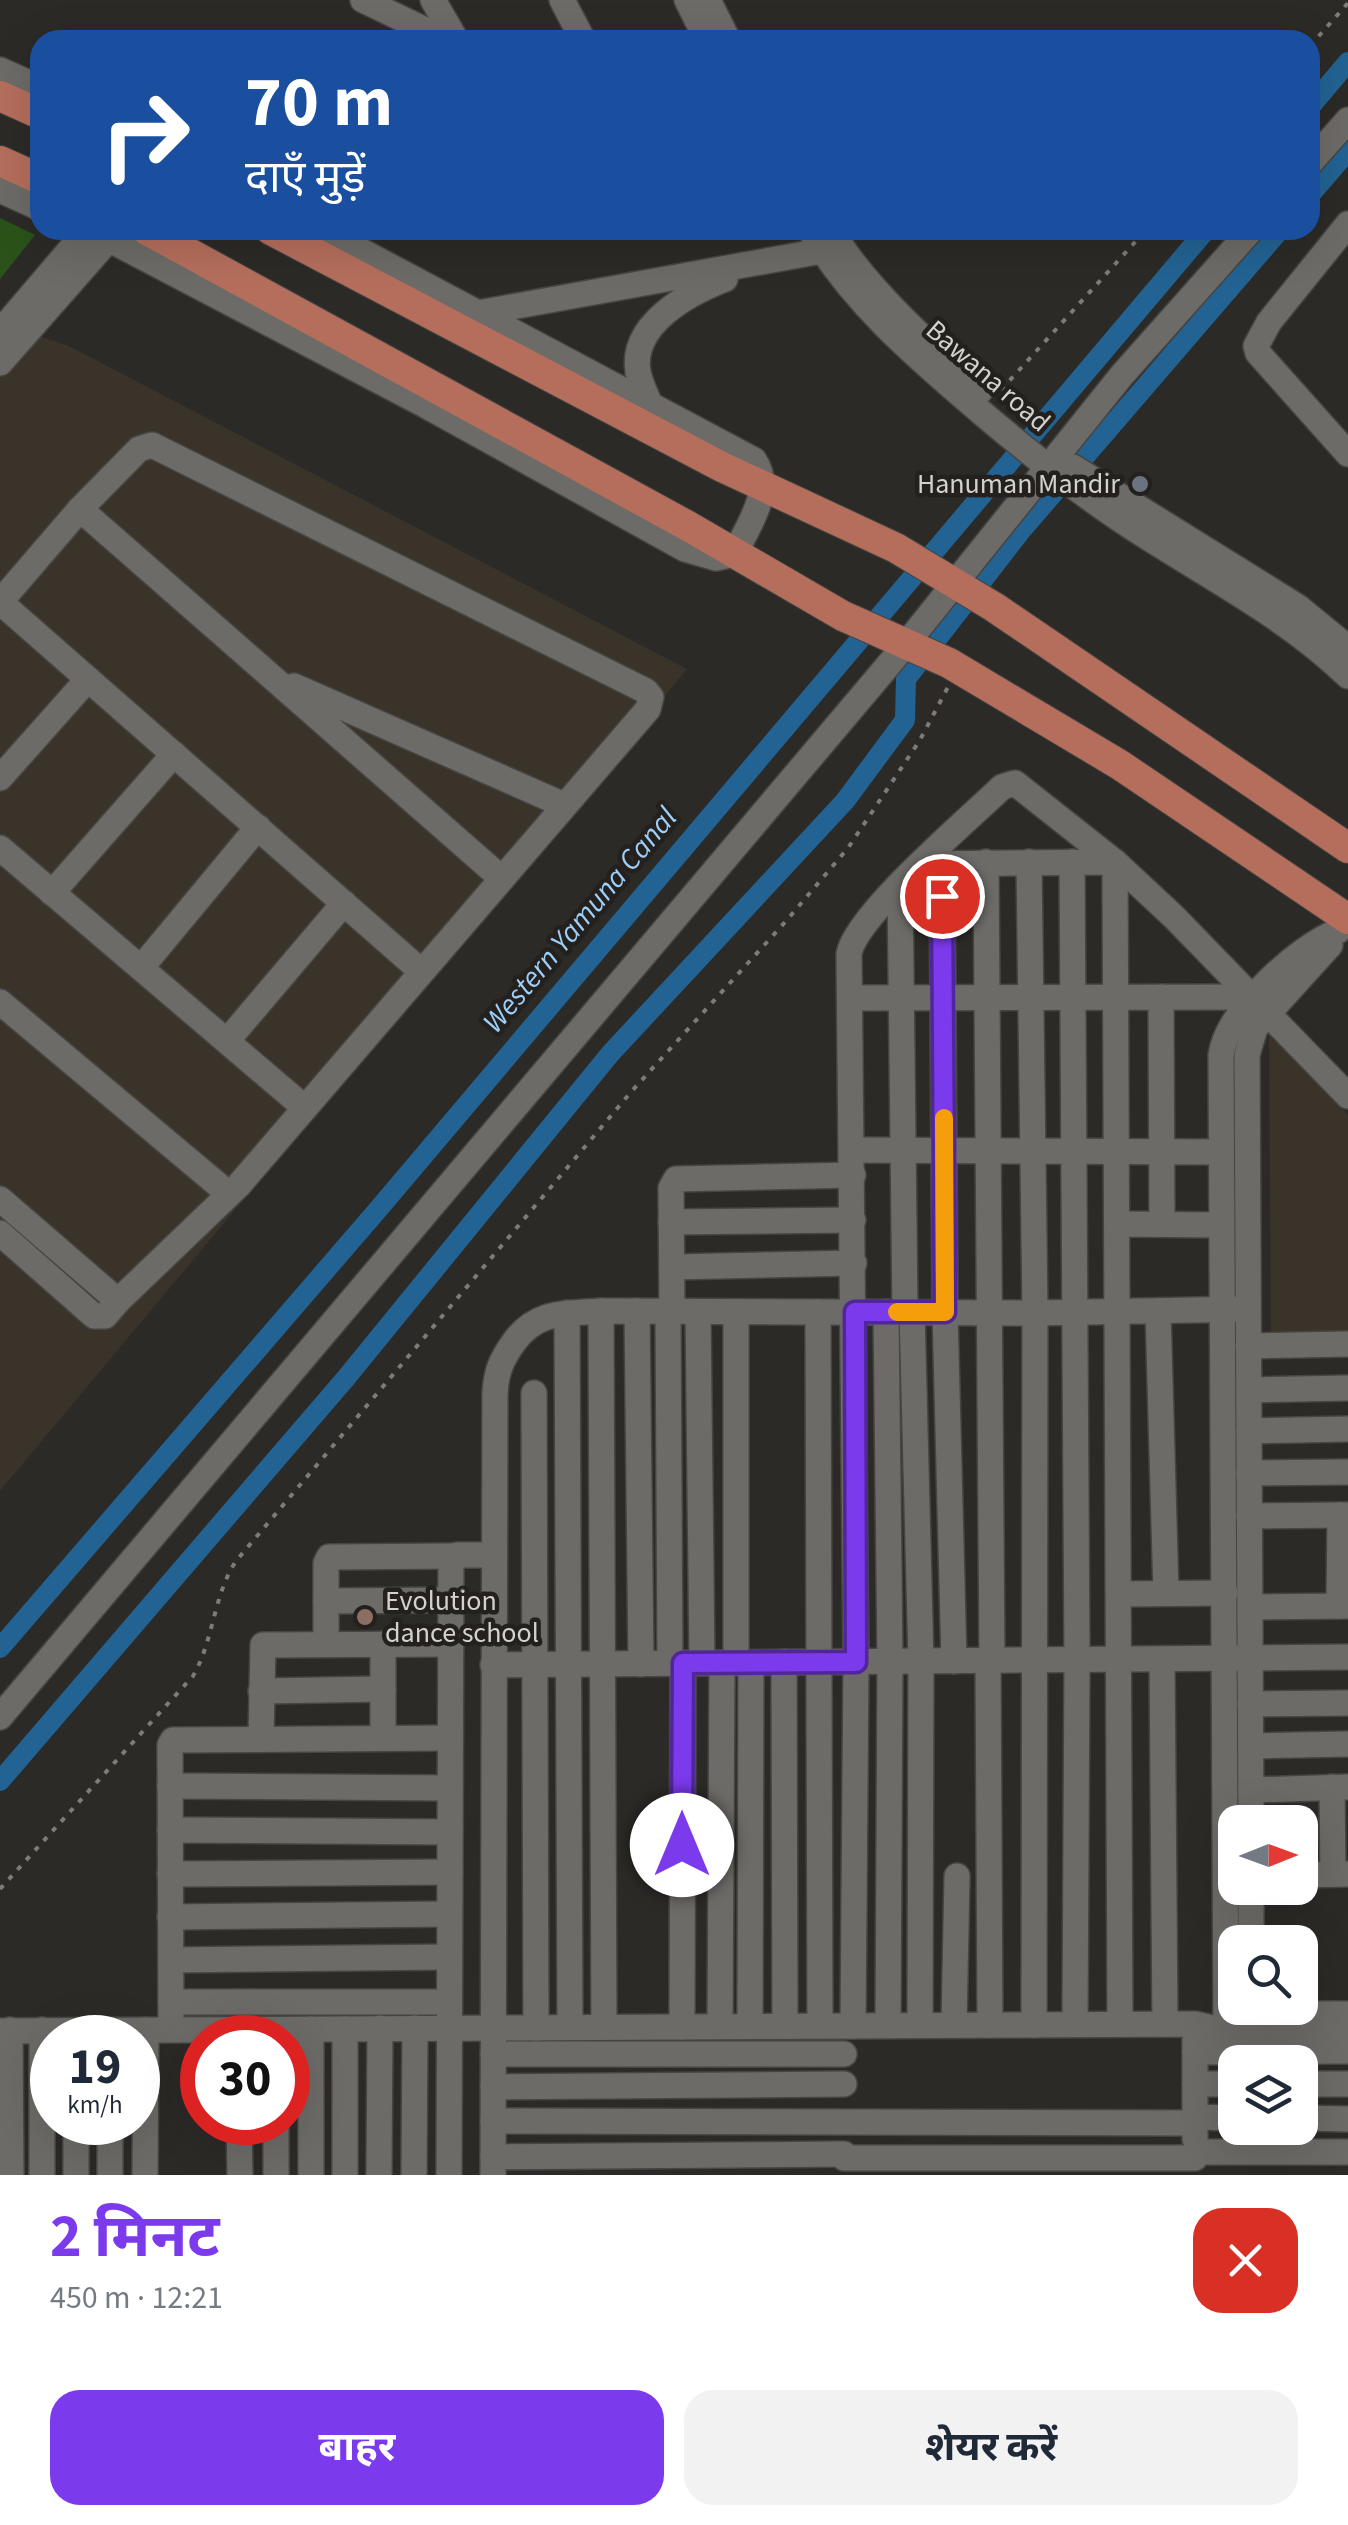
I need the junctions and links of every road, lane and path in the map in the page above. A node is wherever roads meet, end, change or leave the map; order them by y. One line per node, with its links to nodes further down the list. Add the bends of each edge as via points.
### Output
1 (363, 0): 7 (street)
2 (434, 0): 8 (street)
3 (562, 0): 9 (street)
4 (687, 0): 10 (street)
5 (708, 0): 11 (street)
6 (1348, 3): 12 (path)
7 (425, 30)
8 (450, 30)
9 (578, 30)
10 (703, 30)
11 (723, 30)
12 (1320, 35)
13 (0, 70): 14 (street)
14 (30, 84)
15 (0, 96): 16 (main road)
16 (30, 110)
17 (1348, 120): 18 (street)
18 (1320, 152)
19 (0, 161): 20 (main road)
20 (30, 174)
21 (0, 190): 22 (street)
22 (30, 204)
23 (1348, 224): 39 (street, via 1256,346)
24 (93, 240): 34 (street)
25 (95, 240): 35 (street)
26 (116, 240): 43 (street, via 684,549 716,558)
27 (165, 240): 43 (main road)
28 (291, 240): 41 (main road)
29 (341, 240): 33 (street)
30 (1137, 240): 36 (path)
31 (1242, 240): 40 (street)
32 (829, 246): 33 (street); 36 (street, Bawana road); 37 (street, via 806,267 755,271 705,287 667,310 642,339 637,369); 38 (street, Bawana road, via 930,370)
33 (478, 313): 37 (street)
34 (0, 332)
35 (0, 364)
36 (991, 400): 38 (street, Bawana road)
37 (649, 402): 41 (street, via 754,460)
38 (1006, 424): 40 (street, Bawana road)
39 (1348, 454)
40 (1051, 460): 44 (street); 47 (street, Bawana road, via 1298,607); 50 (street, Bawana road, via 1144,536 1287,624)
41 (764, 488): 43 (street); 44 (main road, via 826,513)
42 (80, 509): 45 (street); 49 (street); 54 (street, via 139,450 162,448 646,691 648,709)
43 (734, 554): 46 (main road, via 842,616)
44 (954, 583): 46 (street); 57 (main road)
45 (0, 602): 51 (street)
46 (908, 643): 48 (main road); 168 (street)
47 (1348, 648)
48 (953, 665): 67 (main road, via 1120,765); 188 (path, via 920,740 848,848 631,1092 236,1561 193,1676)
49 (269, 674): 54 (street); 63 (street)
50 (1348, 676)
51 (88, 680): 52 (street); 53 (street)
52 (174, 754): 55 (street); 65 (street)
53 (0, 778)
54 (564, 805): 63 (street)
55 (258, 828): 66 (street); 68 (street)
56 (0, 848): 65 (street)
57 (1348, 848)
58 (986, 862): 59 (street); 62 (street); 74 (street)
59 (1029, 862): 60 (street); 75 (street)
60 (1072, 862): 61 (street); 76 (street)
61 (1116, 862): 62 (street, via 1014,784 1002,787); 77 (street); 79 (street)
62 (932, 864): 64 (street); 73 (street)
63 (500, 877): 69 (street)
64 (900, 886): 71 (street, via 851,944); 72 (street)
65 (52, 892): 68 (street)
66 (344, 903): 69 (street); 80 (street)
67 (1345, 924): 79 (street, via 1312,943)
68 (141, 968): 80 (street)
69 (421, 971): 82 (street)
70 (1161, 997): 77 (street); 79 (street); 89 (street)
71 (850, 998): 72 (street); 91 (street)
72 (901, 998): 73 (street); 83 (street)
73 (943, 998): 74 (street); 84 (street)
74 (987, 998): 75 (street); 85 (street)
75 (1031, 998): 76 (street); 86 (street)
76 (1073, 998): 77 (street); 87 (street)
77 (1116, 998): 88 (street)
78 (0, 1002): 92 (street)
79 (1261, 1004): 81 (street); 90 (street, via 1223,1039); 104 (street, via 1246,1055)
80 (227, 1041): 82 (street)
81 (1348, 1096)
82 (306, 1108): 92 (street)
83 (903, 1150): 84 (street); 91 (street); 113 (street)
84 (944, 1150): 85 (street); 114 (street)
85 (988, 1150): 86 (street); 116 (street)
86 (1033, 1150): 87 (street); 117 (street)
87 (1075, 1150): 88 (street); 115 (street)
88 (1117, 1150): 89 (street); 96 (street)
89 (1162, 1150): 90 (street); 97 (street)
90 (1220, 1152): 98 (street)
91 (852, 1162): 94 (street); 95 (street, via 680,1178 671,1188)
92 (228, 1194): 102 (street)
93 (0, 1199): 102 (street)
94 (854, 1220): 95 (street); 100 (street)
95 (672, 1222): 101 (street)
96 (1117, 1224): 97 (street); 106 (street)
97 (1162, 1224): 98 (street)
98 (1221, 1225): 103 (street)
99 (0, 1233): 102 (street, via 94,1316 105,1316)
100 (854, 1263): 101 (street); 112 (street)
101 (672, 1267): 109 (street)
102 (118, 1301)
103 (1222, 1308): 104 (street); 107 (street); 137 (street)
104 (1248, 1309): 120 (street)
105 (601, 1311): 108 (street); 118 (street); 161 (street)
106 (1118, 1311): 107 (street); 115 (street); 136 (street)
107 (1158, 1311): 135 (street)
108 (637, 1312): 109 (street); 162 (street)
109 (680, 1312): 110 (street); 158 (street)
110 (736, 1312): 111 (street); 158 (street)
111 (818, 1312): 112 (street); 156 (street)
112 (855, 1312): 113 (street); 157 (street)
113 (901, 1312): 114 (street); 151 (street); 152 (street)
114 (945, 1312): 116 (street); 153 (street)
115 (1074, 1312): 117 (street); 149 (street)
116 (990, 1313): 117 (street); 154 (street)
117 (1035, 1313): 148 (street)
118 (566, 1314): 123 (street); 125 (street, via 525,1328 498,1366)
119 (1348, 1344): 120 (street)
120 (1248, 1346): 122 (street)
121 (1348, 1388): 122 (street)
122 (1248, 1390): 127 (street)
123 (568, 1392): 124 (street); 160 (street)
124 (534, 1393): 125 (street); 159 (street)
125 (495, 1394): 132 (street)
126 (1348, 1429): 127 (street)
127 (1249, 1430): 129 (street)
128 (1348, 1472): 129 (street)
129 (1249, 1474): 131 (street)
130 (1344, 1515): 131 (street); 134 (street)
131 (1249, 1516): 141 (street)
132 (493, 1555): 133 (street); 163 (street)
133 (454, 1556): 138 (street); 139 (street, via 332,1555)
134 (1344, 1559): 140 (street)
135 (1166, 1593): 136 (street); 137 (street)
136 (1120, 1594): 150 (street)
137 (1225, 1594): 145 (street)
138 (451, 1600): 139 (street); 144 (street)
139 (326, 1601): 142 (street)
140 (1343, 1606): 141 (street)
141 (1250, 1607): 145 (street)
142 (326, 1644): 143 (street); 165 (street, via 263,1645)
143 (383, 1644): 144 (street); 164 (street)
144 (450, 1644): 171 (street)
145 (1238, 1657): 146 (street); 147 (street); 167 (street); 191 (street)
146 (1348, 1657)
147 (1162, 1659): 150 (street); 201 (street)
148 (1036, 1660): 149 (street); 154 (street); 206 (street)
149 (1078, 1660): 150 (street); 199 (street)
150 (1120, 1660): 200 (street)
151 (890, 1661): 152 (street); 157 (street); 202 (street)
152 (921, 1661): 153 (street); 185 (street)
153 (954, 1661): 154 (street)
154 (990, 1661): 187 (street)
155 (784, 1662): 156 (street); 158 (street); 213 (street)
156 (819, 1662): 157 (street); 214 (street)
157 (856, 1662): 214 (street)
158 (711, 1663): 162 (street); 210 (street); 211 (street); 212 (street)
159 (533, 1664): 160 (street); 163 (street); 222 (street)
160 (571, 1664): 161 (street); 215 (street)
161 (603, 1664): 162 (street); 216 (street)
162 (641, 1664)
163 (493, 1665): 225 (street)
164 (383, 1689): 165 (street); 170 (street)
165 (261, 1691): 169 (street)
166 (1348, 1703): 167 (street)
167 (1250, 1704): 173 (street)
168 (0, 1717)
169 (261, 1738): 170 (street); 174 (street, via 173,1740)
170 (383, 1738): 171 (street)
171 (450, 1738): 176 (street)
172 (1348, 1744): 173 (street)
173 (1250, 1746): 177 (street)
174 (170, 1786): 176 (street); 179 (street)
175 (1340, 1787): 177 (street); 180 (street)
176 (450, 1788): 181 (street)
177 (1251, 1790): 178 (street)
178 (1251, 1805)
179 (170, 1830): 181 (street); 183 (street)
180 (1340, 1830): 184 (street)
181 (450, 1832): 182 (street)
182 (450, 1872): 183 (street); 189 (street)
183 (170, 1874): 190 (street)
184 (1340, 1874)
185 (920, 1876): 186 (street); 203 (street)
186 (957, 1876): 187 (street); 204 (street)
187 (990, 1877): 205 (street)
188 (0, 1889)
189 (449, 1914): 190 (street); 192 (street)
190 (170, 1917): 193 (street)
191 (1231, 1925)
192 (449, 1957): 193 (street); 195 (street)
193 (171, 1960): 194 (street)
194 (171, 2002): 195 (street); 209 (street)
195 (449, 2002): 221 (street)
196 (1348, 2014): 197 (street)
197 (1318, 2016)
198 (1218, 2022): 201 (street)
199 (1074, 2024): 200 (street); 206 (street)
200 (1120, 2024): 201 (street)
201 (1165, 2024)
202 (888, 2025): 203 (street); 214 (street)
203 (920, 2025): 204 (street)
204 (954, 2025): 205 (street)
205 (990, 2025): 206 (street)
206 (1034, 2025)
207 (1225, 2025): 227 (street)
208 (1277, 2025): 224 (street)
209 (160, 2026)
210 (682, 2026): 211 (street); 216 (street)
211 (720, 2026): 212 (street)
212 (750, 2026): 213 (street)
213 (785, 2026): 214 (street)
214 (839, 2026): 228 (street)
215 (570, 2027): 216 (street); 222 (street)
216 (604, 2027)
217 (311, 2028): 218 (street); 259 (street)
218 (345, 2028): 219 (street); 260 (street)
219 (380, 2028): 220 (street); 261 (street)
220 (414, 2028): 221 (street); 262 (street)
221 (449, 2028): 225 (street); 263 (street)
222 (536, 2028): 225 (street)
223 (5, 2030): 252 (street)
224 (1348, 2031)
225 (493, 2041): 228 (street); 234 (street)
226 (1348, 2051): 227 (street)
227 (1195, 2052): 230 (street)
228 (844, 2054): 229 (street)
229 (844, 2084): 234 (street); 238 (street)
230 (1195, 2084): 231 (street); 239 (street)
231 (1218, 2084)
232 (1318, 2084): 233 (street)
233 (1348, 2084)
234 (493, 2087): 240 (street)
235 (1318, 2118): 237 (street)
236 (1218, 2119): 239 (street)
237 (1348, 2119)
238 (844, 2120): 239 (street); 240 (street); 248 (street)
239 (1195, 2120): 249 (street)
240 (493, 2121): 250 (street)
241 (42, 2145): 253 (street)
242 (76, 2145): 254 (street)
243 (110, 2145): 255 (street)
244 (147, 2145): 256 (street)
245 (240, 2145): 257 (street)
246 (276, 2145): 258 (street)
247 (1348, 2152): 249 (street)
248 (844, 2162): 249 (street); 251 (street)
249 (1195, 2162)
250 (493, 2166): 251 (street)
251 (620, 2166)
252 (11, 2175)
253 (42, 2175)
254 (76, 2175)
255 (110, 2175)
256 (144, 2175)
257 (240, 2175)
258 (276, 2175)
259 (311, 2175)
260 (345, 2175)
261 (379, 2175)
262 (414, 2175)
263 (449, 2175)

